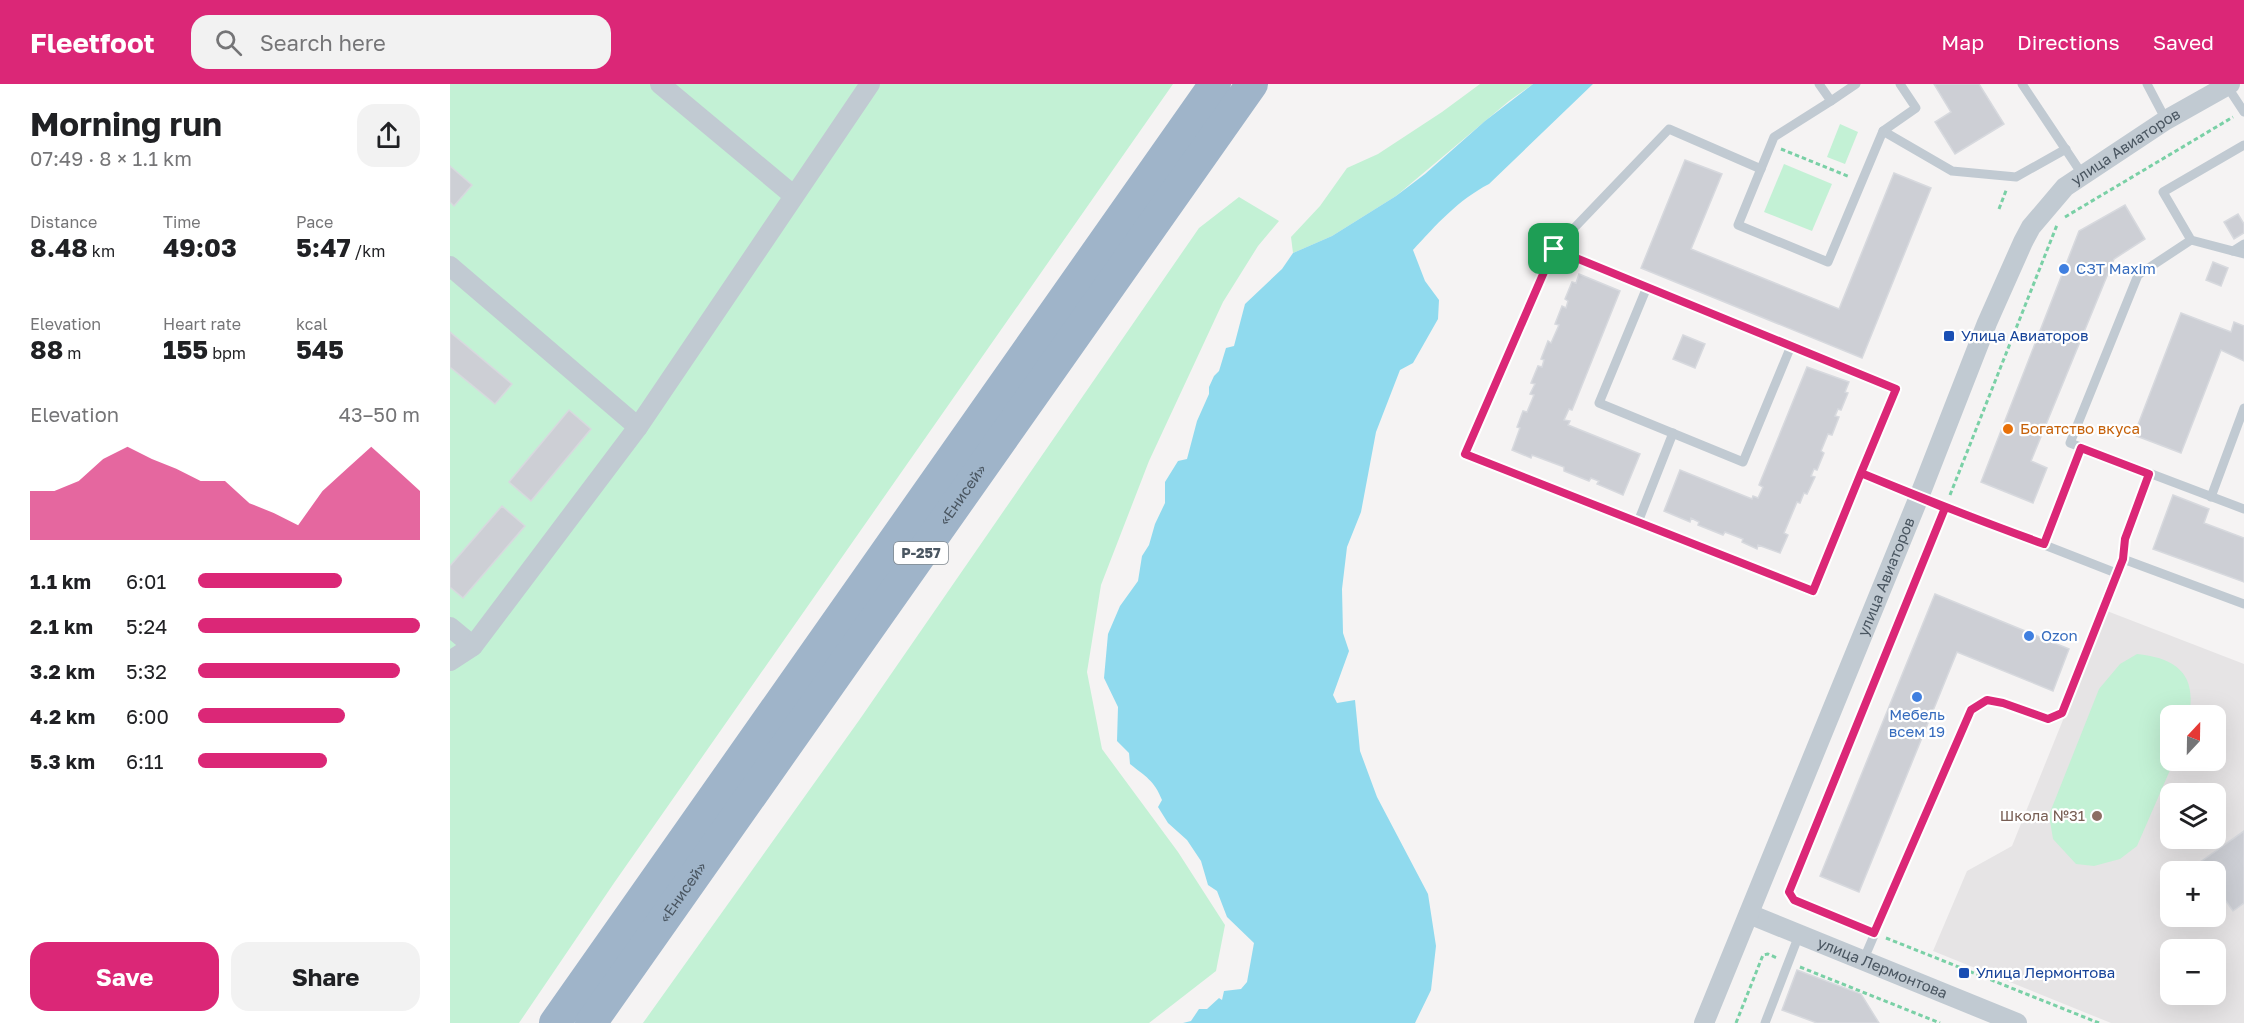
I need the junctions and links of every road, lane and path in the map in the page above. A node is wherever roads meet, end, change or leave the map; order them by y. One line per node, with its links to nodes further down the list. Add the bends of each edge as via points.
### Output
1 (660, 84): 22 (street)
2 (870, 84): 22 (street)
3 (1215, 84): 55 (highway, «Енисей» / Р-257)
4 (1252, 84): 56 (highway, «Енисей» / Р-257)
5 (1819, 84): 11 (lane)
6 (1856, 84): 11 (lane)
7 (1900, 84): 14 (lane, via 1916,108)
8 (2022, 84): 17 (lane)
9 (2147, 84): 13 (lane)
10 (2228, 85): 12 (lane); 13 (street, улица Авиаторов)
11 (1831, 101): 15 (lane, via 1774,137)
12 (2244, 112): 40 (path, via 2059,220)
13 (2166, 120): 19 (street, улица Авиаторов)
14 (1883, 131): 20 (lane, via 1952,171); 21 (lane)
15 (1771, 145): 18 (lane); 21 (path)
16 (2244, 145): 24 (lane, via 2163,192)
17 (2066, 149): 19 (lane); 20 (lane)
18 (1761, 169): 21 (lane, via 1738,225 1828,262); 26 (lane, via 1669,129)
19 (2082, 174): 38 (street, улица Авиаторов, via 2043,212 2018,251)
20 (2011, 177): 23 (path)
21 (1862, 181)
22 (793, 195): 33 (street)
23 (2000, 209)
24 (2191, 240): 27 (lane); 35 (lane, via 2138,275 2070,443)
25 (2244, 244): 27 (lane)
26 (1554, 249): 30 (lane); 42 (lane, via 1465,454)
27 (2233, 251): 28 (lane)
28 (2244, 254)
29 (450, 266): 33 (street)
30 (1647, 287): 31 (lane); 34 (lane, via 1599,403)
31 (1791, 346): 34 (lane, via 1743,462); 36 (lane, via 1896,389)
32 (2244, 408): 39 (lane)
33 (638, 427): 48 (street)
34 (1673, 433): 42 (lane)
35 (2081, 448): 37 (lane); 43 (lane)
36 (1861, 473): 38 (lane); 42 (lane, via 1813,591)
37 (2149, 474): 39 (lane); 44 (lane, via 2125,539)
38 (1919, 497): 40 (lane); 50 (street, улица Авиаторов)
39 (2211, 497): 41 (lane)
40 (1945, 508): 43 (lane); 51 (path, via 1789,892 1794,900)
41 (2244, 509)
42 (1638, 522)
43 (2044, 544): 45 (lane)
44 (2123, 559): 45 (lane); 46 (lane)
45 (2116, 573): 51 (lane, via 2062,713 2048,719 1987,700 1971,710)
46 (2244, 604)
47 (450, 627): 48 (street)
48 (473, 646): 49 (street)
49 (450, 661)
50 (1749, 914): 52 (street, улица Лермонтова); 57 (street, улица Авиаторов)
51 (1874, 933): 53 (lane); 62 (path)
52 (1799, 935): 53 (street, улица Лермонтова); 54 (lane)
53 (1863, 961): 61 (street, улица Лермонтова, via 1983,1014)
54 (1789, 962): 58 (path, via 1768,954 1763,956); 59 (lane); 60 (path)
55 (555, 1023)
56 (591, 1023)
57 (1704, 1023)
58 (1736, 1023)
59 (1764, 1023)
60 (1940, 1023)
61 (2017, 1023)
62 (2099, 1023)

